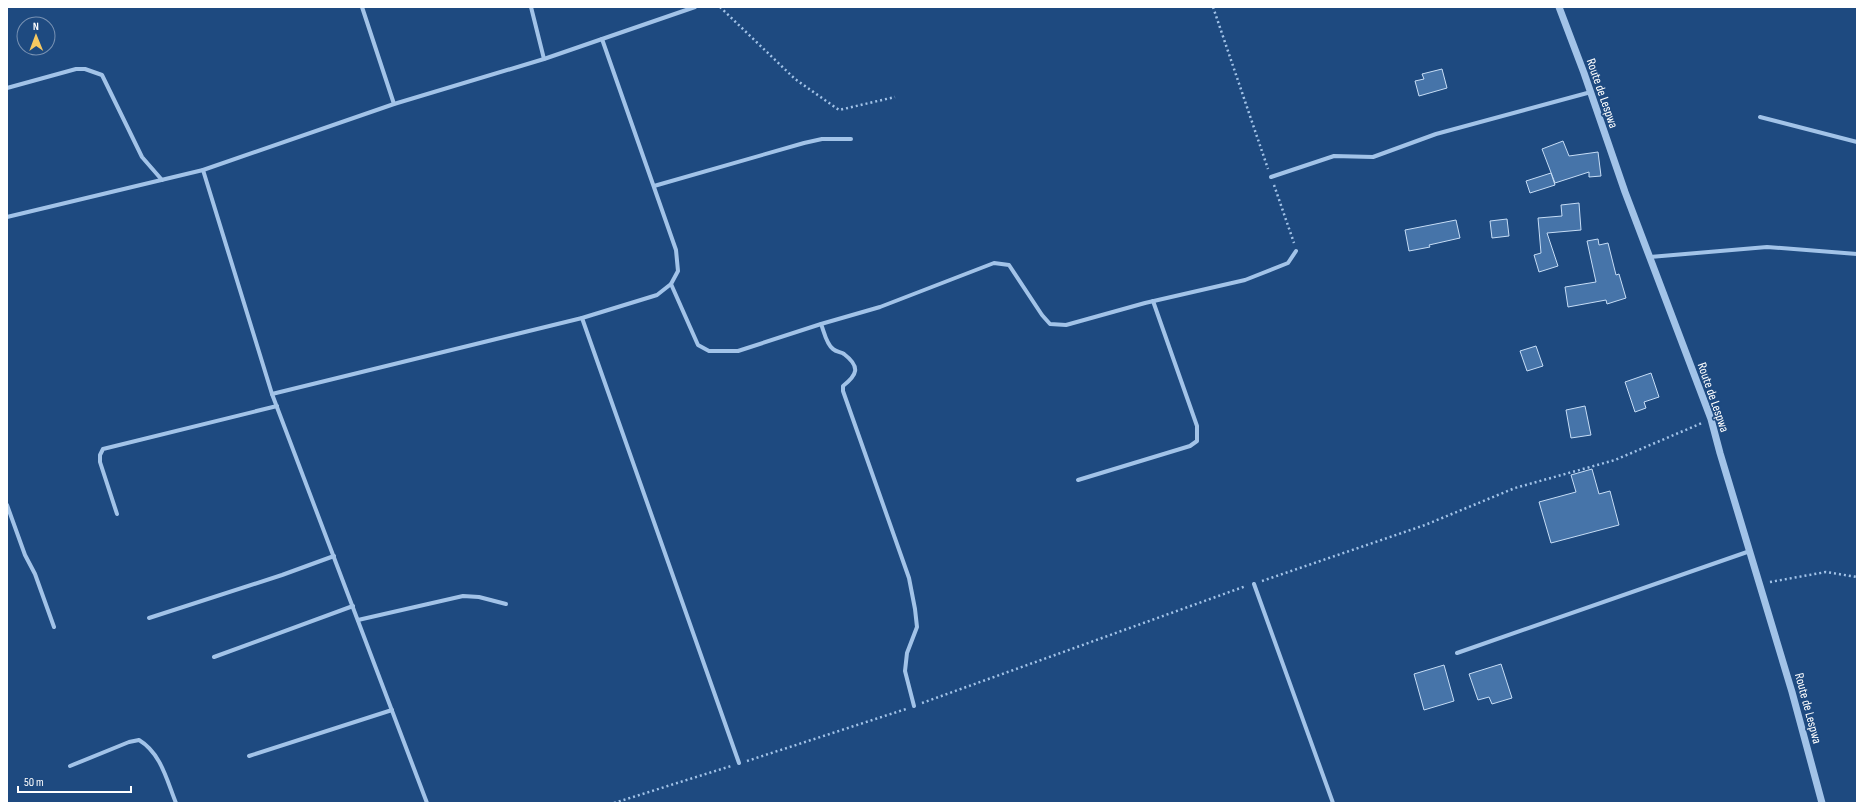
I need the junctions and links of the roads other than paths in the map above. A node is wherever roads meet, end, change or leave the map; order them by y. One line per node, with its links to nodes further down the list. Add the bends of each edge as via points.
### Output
1 (362, 7): 9 (street)
2 (531, 7): 6 (street)
3 (695, 7): 5 (street)
4 (1559, 7): 8 (street, Route de Lespwa)
5 (602, 39): 6 (street); 16 (street)
6 (544, 59): 9 (street)
7 (7, 88): 15 (street, via 76,70 84,69 102,75 142,157)
8 (1590, 92): 14 (street, via 1436,134 1373,157 1334,156); 20 (street, Route de Lespwa)
9 (394, 104): 13 (street)
10 (1760, 117): 12 (street)
11 (850, 139): 16 (street, via 804,142)
12 (1857, 142)
13 (203, 170): 15 (street); 25 (street)
14 (1271, 177)
15 (162, 180): 17 (street)
16 (654, 186): 21 (street, via 676,250 678,272)
17 (7, 217)
18 (1296, 251): 22 (street, via 1288,263 1245,280)
19 (1857, 254): 20 (street, via 1767,248)
20 (1650, 258): 30 (street, Route de Lespwa, via 1711,419)
21 (671, 284): 23 (street, via 656,295); 24 (street, via 698,345 709,351 738,351)
22 (1153, 301): 24 (street, via 1066,325 1050,324 1009,265 994,264 880,307); 27 (street, via 1197,426 1197,441 1190,446)
23 (582, 318): 25 (street); 43 (street)
24 (821, 324): 40 (street, via 829,345 845,355 856,371 854,377 843,386 843,391 909,578 917,627 907,653 905,671)
25 (272, 394): 26 (street)
26 (277, 406): 29 (street, via 103,449 100,462); 31 (street)
27 (1078, 480)
28 (7, 505): 37 (street)
29 (116, 514)
30 (1750, 551): 38 (street); 48 (street, Route de Lespwa)
31 (334, 556): 34 (street); 35 (street)
32 (1254, 584): 47 (street)
33 (506, 604): 36 (street, via 463,596)
34 (353, 606): 36 (street); 39 (street)
35 (149, 618)
36 (358, 620): 41 (street)
37 (54, 627)
38 (1457, 653)
39 (214, 657)
40 (914, 706)
41 (392, 710): 42 (street); 46 (street)
42 (249, 756)
43 (739, 763)
44 (70, 766): 45 (street, via 139,740 156,754)
45 (176, 803)
46 (427, 803)
47 (1333, 803)
48 (1822, 803)

